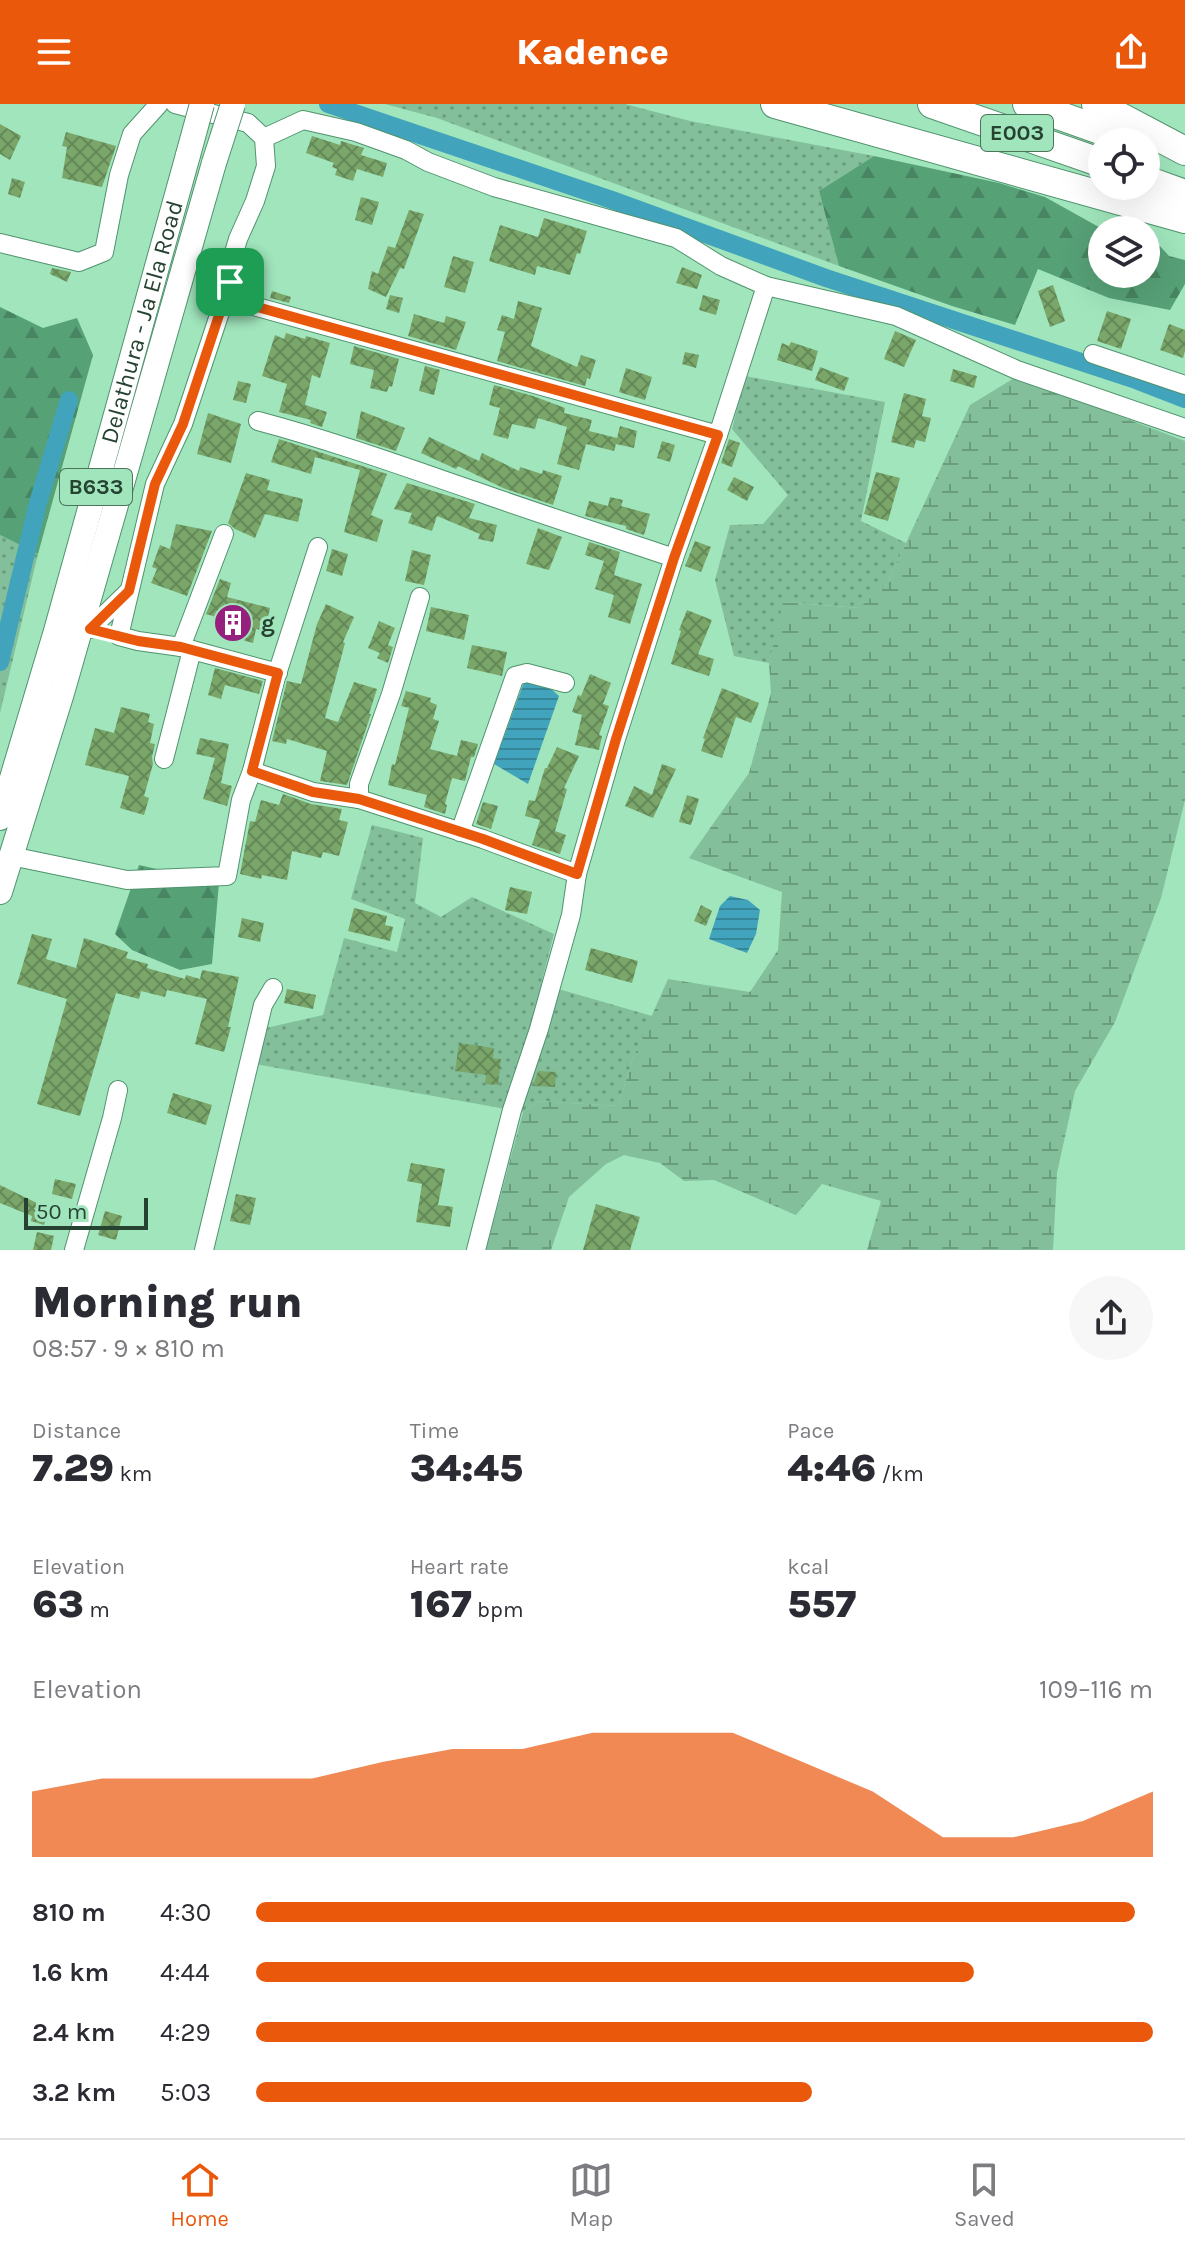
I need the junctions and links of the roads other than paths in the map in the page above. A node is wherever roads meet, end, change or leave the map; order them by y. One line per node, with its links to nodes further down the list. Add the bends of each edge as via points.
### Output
1 (159, 104): 18 (street, via 132,134 104,252 79,262)
2 (175, 104): 10 (street, via 248,123)
3 (202, 104): 39 (main road, Delathura - Ja Ela Road / B633, bridge)
4 (233, 104): 31 (main road, Delathura - Ja Ela Road / B633, bridge)
5 (775, 104): 17 (highway)
6 (932, 104): 13 (highway, E003)
7 (1027, 104): 9 (highway, E003)
8 (1096, 104): 12 (highway)
9 (1095, 128)
10 (264, 138): 19 (street, via 266,166 238,239); 20 (street, via 303,120 356,132 494,187 676,238)
11 (1160, 151): 14 (highway)
12 (1185, 151)
13 (1088, 158)
14 (1185, 160)
15 (1160, 185): 16 (highway)
16 (1185, 194)
17 (1185, 219)
18 (0, 243)
19 (230, 282): 25 (street, via 233,294 250,305); 29 (street, via 183,424 155,484)
20 (766, 286): 24 (street, via 896,316 1017,370); 25 (street)
21 (1093, 354): 22 (street)
22 (1185, 385)
23 (258, 421): 28 (street)
24 (1185, 428)
25 (718, 435): 28 (street)
26 (224, 534): 33 (street)
27 (318, 547): 34 (street)
28 (674, 558): 42 (street)
29 (129, 591): 31 (street); 32 (street)
30 (420, 597): 38 (street, via 359,784)
31 (85, 628): 32 (street); 41 (main road, Delathura - Ja Ela Road / B633)
32 (119, 636): 33 (street)
33 (186, 648): 34 (street); 36 (street)
34 (278, 673): 37 (street)
35 (565, 683): 40 (street, via 527,673 515,676)
36 (164, 759)
37 (252, 771): 38 (street, via 313,792); 41 (street, via 227,876 127,880)
38 (359, 799): 40 (street)
39 (0, 818)
40 (460, 832): 42 (street)
41 (11, 856): 43 (main road, Delathura - Ja Ela Road / B633)
42 (577, 874): 48 (street, via 571,915)
43 (0, 892)
44 (273, 988): 47 (street, via 263,1005)
45 (118, 1090): 46 (street)
46 (74, 1250)
47 (204, 1250)
48 (476, 1250)

